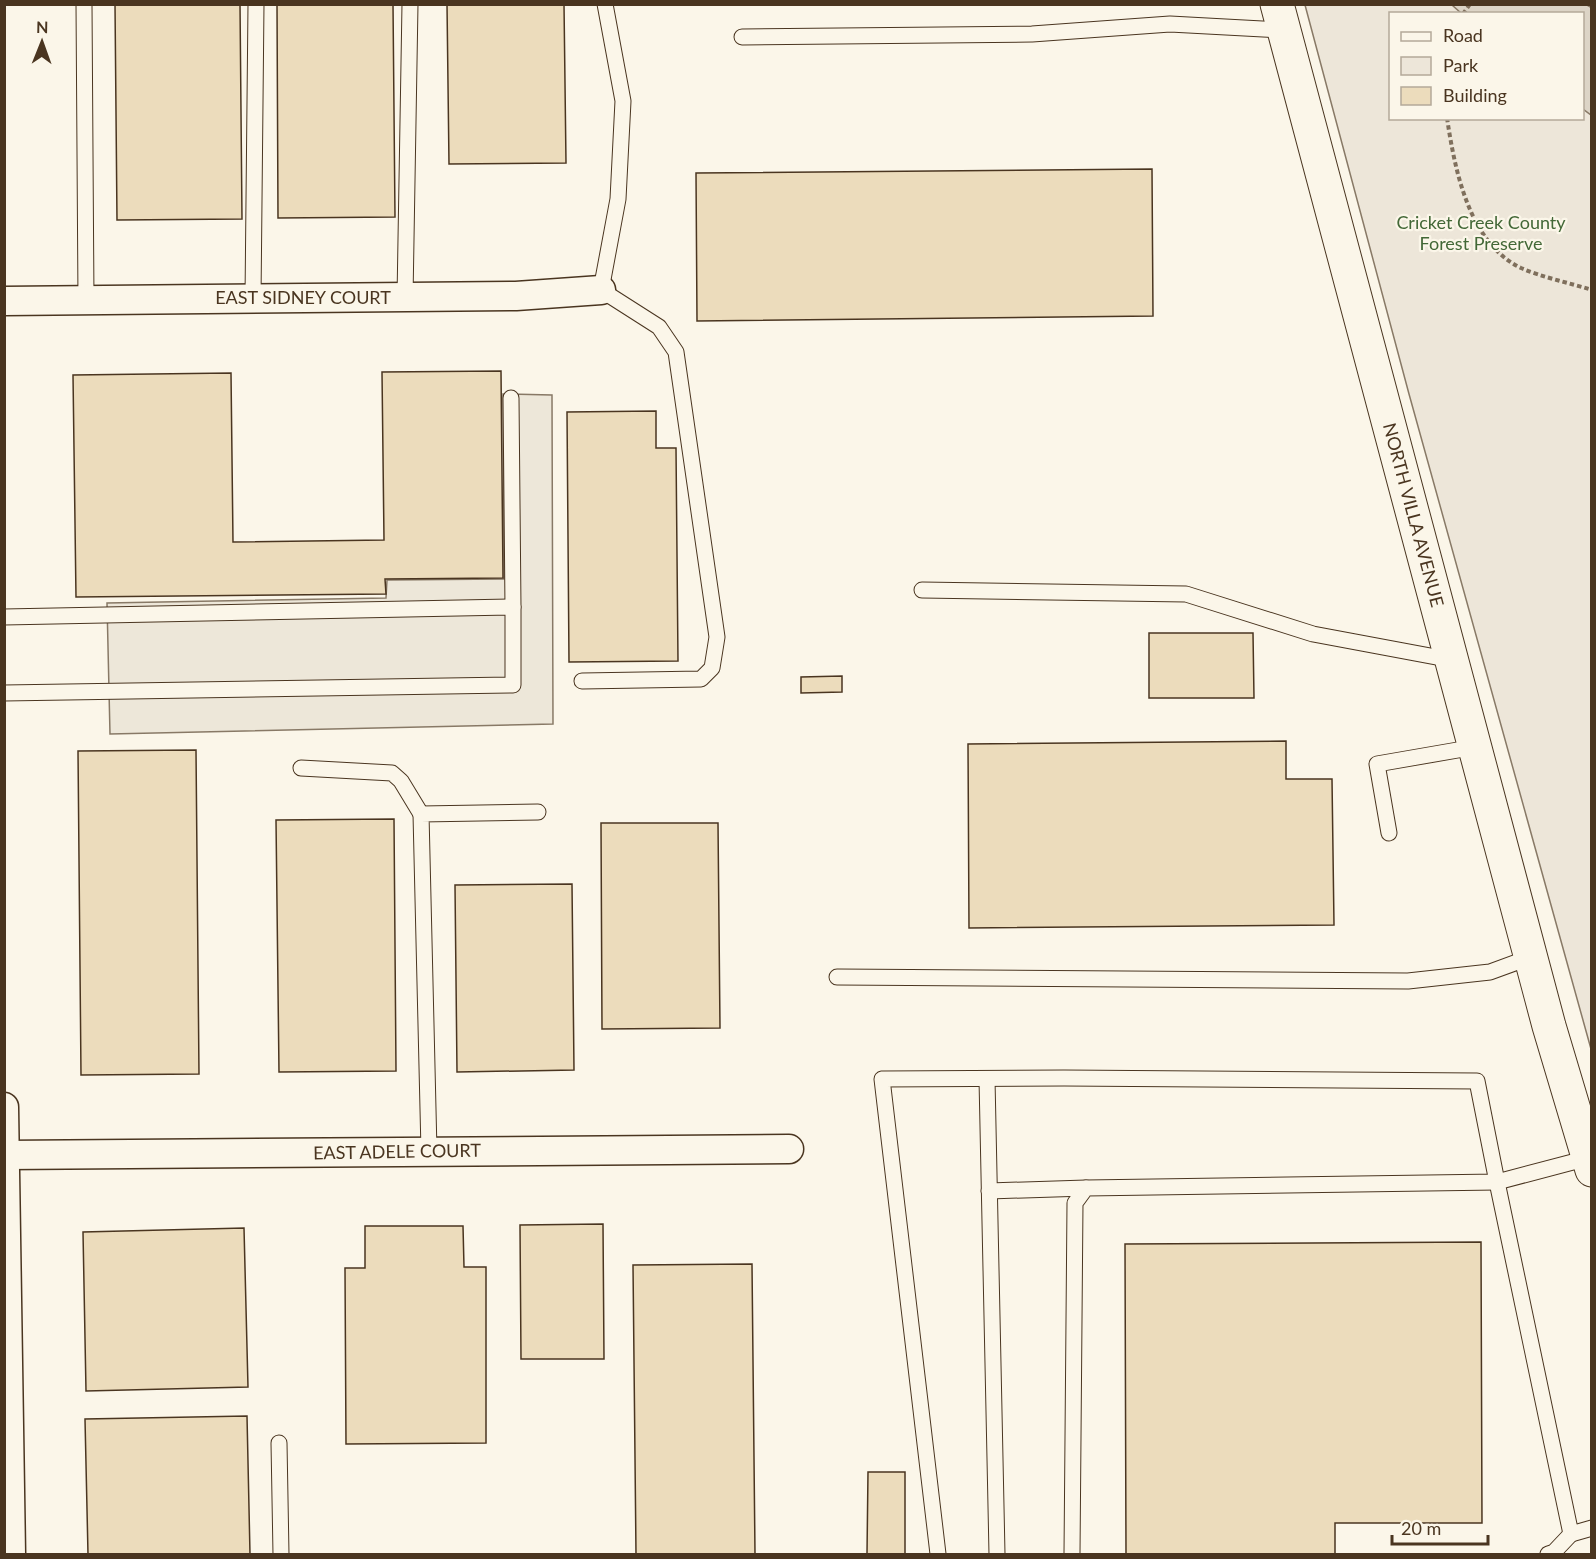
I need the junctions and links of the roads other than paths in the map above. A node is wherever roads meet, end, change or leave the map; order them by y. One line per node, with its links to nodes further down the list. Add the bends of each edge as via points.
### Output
1 (84, 4): 11 (lane)
2 (256, 4): 9 (lane)
3 (410, 4): 8 (lane)
4 (605, 4): 7 (lane, via 623,101 618,199)
5 (1280, 17): 6 (lane, via 1032,34); 16 (main road, NORTH VILLA AVENUE)
6 (742, 36)
7 (601, 290): 8 (street, EAST SIDNEY COURT); 17 (lane, via 659,327 676,352 717,636 712,668 701,679)
8 (405, 298): 9 (street, EAST SIDNEY COURT)
9 (253, 299): 11 (street, EAST SIDNEY COURT)
10 (4, 301): 11 (street, EAST SIDNEY COURT)
11 (86, 301)
12 (511, 398): 14 (lane)
13 (922, 590): 16 (lane, via 1186,594 1313,634)
14 (513, 607): 15 (lane); 18 (lane, via 513,686)
15 (4, 617)
16 (1452, 660): 19 (main road, NORTH VILLA AVENUE)
17 (582, 681)
18 (4, 693)
19 (1474, 747): 23 (lane, via 1377,764); 24 (main road, NORTH VILLA AVENUE)
20 (301, 768): 22 (lane, via 392,773)
21 (538, 812): 22 (lane)
22 (421, 814): 29 (lane)
23 (1389, 833)
24 (1531, 957): 25 (lane, via 1490,972 1408,981); 31 (main road, NORTH VILLA AVENUE)
25 (837, 977)
26 (987, 1079): 32 (lane, via 1477,1081); 34 (lane); 41 (lane, via 882,1079)
27 (4, 1107): 30 (street)
28 (789, 1149): 29 (street, EAST ADELE COURT)
29 (429, 1152): 30 (street, EAST ADELE COURT)
30 (5, 1155): 35 (street)
31 (1590, 1164): 32 (lane)
32 (1497, 1182): 33 (lane); 38 (lane)
33 (1086, 1188): 34 (lane); 43 (lane, via 1075,1203)
34 (989, 1191): 42 (lane)
35 (5, 1257): 39 (street)
36 (279, 1443): 40 (lane)
37 (1592, 1528): 38 (lane)
38 (1570, 1534): 44 (lane)
39 (10, 1554)
40 (280, 1554)
41 (938, 1554)
42 (997, 1554)
43 (1072, 1554)
44 (1548, 1554)

